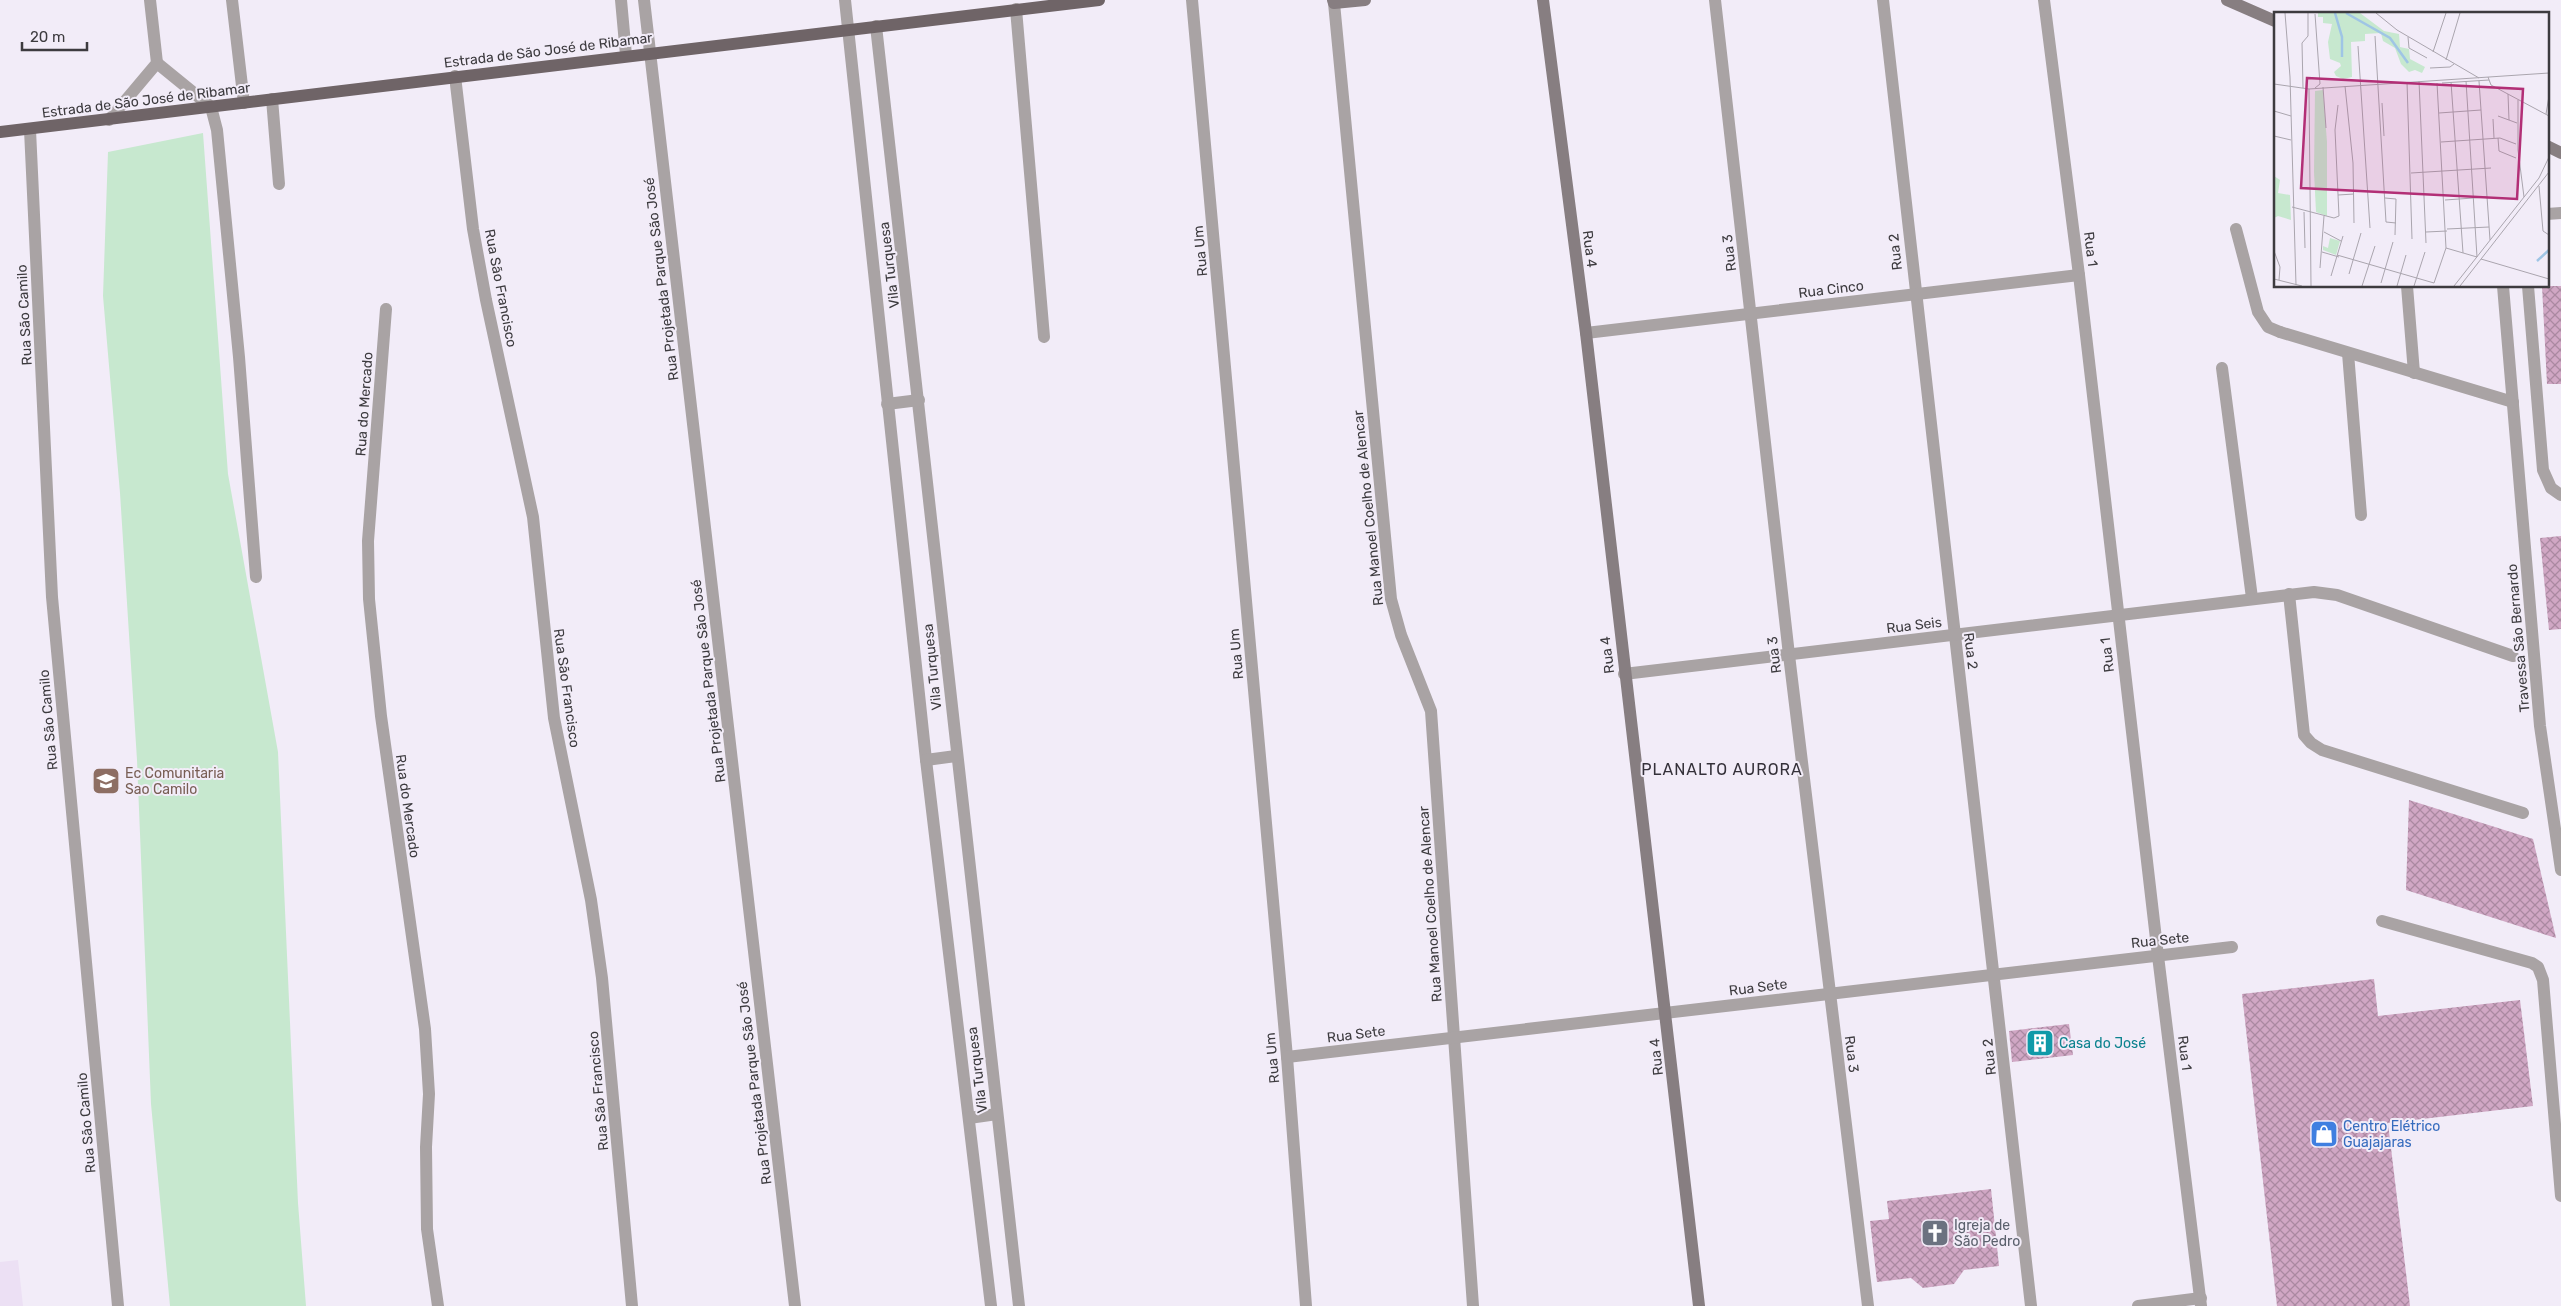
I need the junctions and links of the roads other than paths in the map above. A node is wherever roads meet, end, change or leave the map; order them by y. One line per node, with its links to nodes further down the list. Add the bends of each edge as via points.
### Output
1 (150, 0): 21 (street)
2 (232, 0): 24 (street)
3 (621, 0): 20 (street)
4 (644, 0): 19 (street, Rua Projetada Parque São José)
5 (845, 0): 18 (street, Vila Turquesa)
6 (1092, 0): 15 (main road, Estrada de São José de Ribamar)
7 (1192, 0): 71 (street, Rua Um)
8 (1365, 0): 14 (street)
9 (1543, 0): 42 (street, Rua 4)
10 (1715, 0): 41 (street, Rua 3)
11 (1883, 0): 39 (street, Rua 2)
12 (2044, 0): 35 (street, Rua 1)
13 (2227, 0): 16 (street)
14 (1333, 2): 70 (street, Rua Manoel Coelho de Alencar, via 1391,599 1401,635 1431,711)
15 (1016, 9): 17 (main road, Estrada de São José de Ribamar); 43 (street)
16 (2274, 21)
17 (876, 26): 18 (main road, Estrada de São José de Ribamar); 47 (street, Vila Turquesa)
18 (848, 29): 19 (main road, Estrada de São José de Ribamar); 49 (street, Vila Turquesa)
19 (650, 52): 20 (main road, Estrada de São José de Ribamar); 79 (street, Rua Projetada Parque São José)
20 (626, 55): 22 (main road, Estrada de São José de Ribamar)
21 (156, 58): 25 (street); 26 (street)
22 (455, 76): 23 (main road, Estrada de São José de Ribamar); 78 (street, Rua São Francisco, via 473,229 533,517 554,718 591,900 602,978)
23 (272, 99): 24 (main road, Estrada de São José de Ribamar); 31 (street)
24 (244, 103): 25 (main road, Estrada de São José de Ribamar)
25 (211, 107): 26 (main road, Estrada de São José de Ribamar); 52 (street, via 217,130 238,347)
26 (109, 120): 27 (main road, Estrada de São José de Ribamar)
27 (30, 130): 28 (main road, Estrada de São José de Ribamar); 76 (street, Rua São Camilo, via 52,596)
28 (0, 132)
29 (2548, 146): 30 (street)
30 (2561, 153)
31 (279, 184)
32 (2561, 213): 33 (street)
33 (2548, 214)
34 (2236, 229): 44 (street, via 2258,312 2268,327)
35 (2079, 275): 39 (street, Rua Cinco); 55 (street, Rua 1)
36 (2408, 288): 46 (street)
37 (2503, 288): 48 (street, Travessa São Bernardo)
38 (2528, 288): 50 (street, via 2543,470 2551,488)
39 (1914, 295): 41 (street, Rua Cinco); 56 (street, Rua 2)
40 (386, 309): 77 (street, Rua do Mercado, via 368,541 369,599 381,716 424,1029 429,1094 427,1229)
41 (1752, 313): 42 (street, Rua Cinco); 57 (street, Rua 3)
42 (1586, 333): 59 (street, Rua 4)
43 (1044, 338)
44 (2348, 353): 46 (street); 51 (street)
45 (2222, 368): 54 (street)
46 (2414, 373): 48 (street)
47 (920, 400): 49 (street); 60 (street, Vila Turquesa)
48 (2513, 402): 63 (street, Travessa São Bernardo, via 2540,726)
49 (888, 404): 61 (street, Vila Turquesa)
50 (2561, 495)
51 (2361, 515)
52 (256, 577)
53 (2289, 594): 54 (street, Rua Seis); 58 (street, Rua Seis, via 2314,592 2336,596); 62 (street, via 2304,735 2311,744)
54 (2252, 598): 55 (street, Rua Seis)
55 (2118, 617): 56 (street, Rua Seis); 66 (street, Rua 1)
56 (1954, 636): 57 (street, Rua Seis); 67 (street, Rua 2)
57 (1789, 655): 59 (street, Rua Seis); 68 (street, Rua 3)
58 (2512, 656)
59 (1624, 674): 69 (street, Rua 4)
60 (956, 756): 61 (street); 72 (street, Vila Turquesa)
61 (926, 760): 73 (street, Vila Turquesa)
62 (2523, 813)
63 (2561, 870)
64 (2382, 921): 74 (street, via 2538,967 2543,980)
65 (2232, 948): 66 (street, Rua Sete)
66 (2158, 956): 67 (street, Rua Sete); 75 (street, Rua 1)
67 (1996, 975): 68 (street, Rua Sete); 86 (street, Rua 2)
68 (1830, 994): 69 (street, Rua Sete); 85 (street, Rua 3)
69 (1666, 1013): 70 (street, Rua Sete); 84 (street, Rua 4)
70 (1454, 1037): 71 (street, Rua Sete); 83 (street, Rua Manoel Coelho de Alencar)
71 (1287, 1057): 82 (street, Rua Um)
72 (997, 1114): 73 (street); 81 (street, Vila Turquesa)
73 (969, 1118): 80 (street, Vila Turquesa)
74 (2561, 1196)
75 (2201, 1302): 87 (street)
76 (118, 1306)
77 (438, 1306)
78 (632, 1306)
79 (795, 1306)
80 (991, 1306)
81 (1019, 1306)
82 (1306, 1306)
83 (1473, 1306)
84 (1699, 1306)
85 (1868, 1306)
86 (2031, 1306)
87 (2138, 1306)

